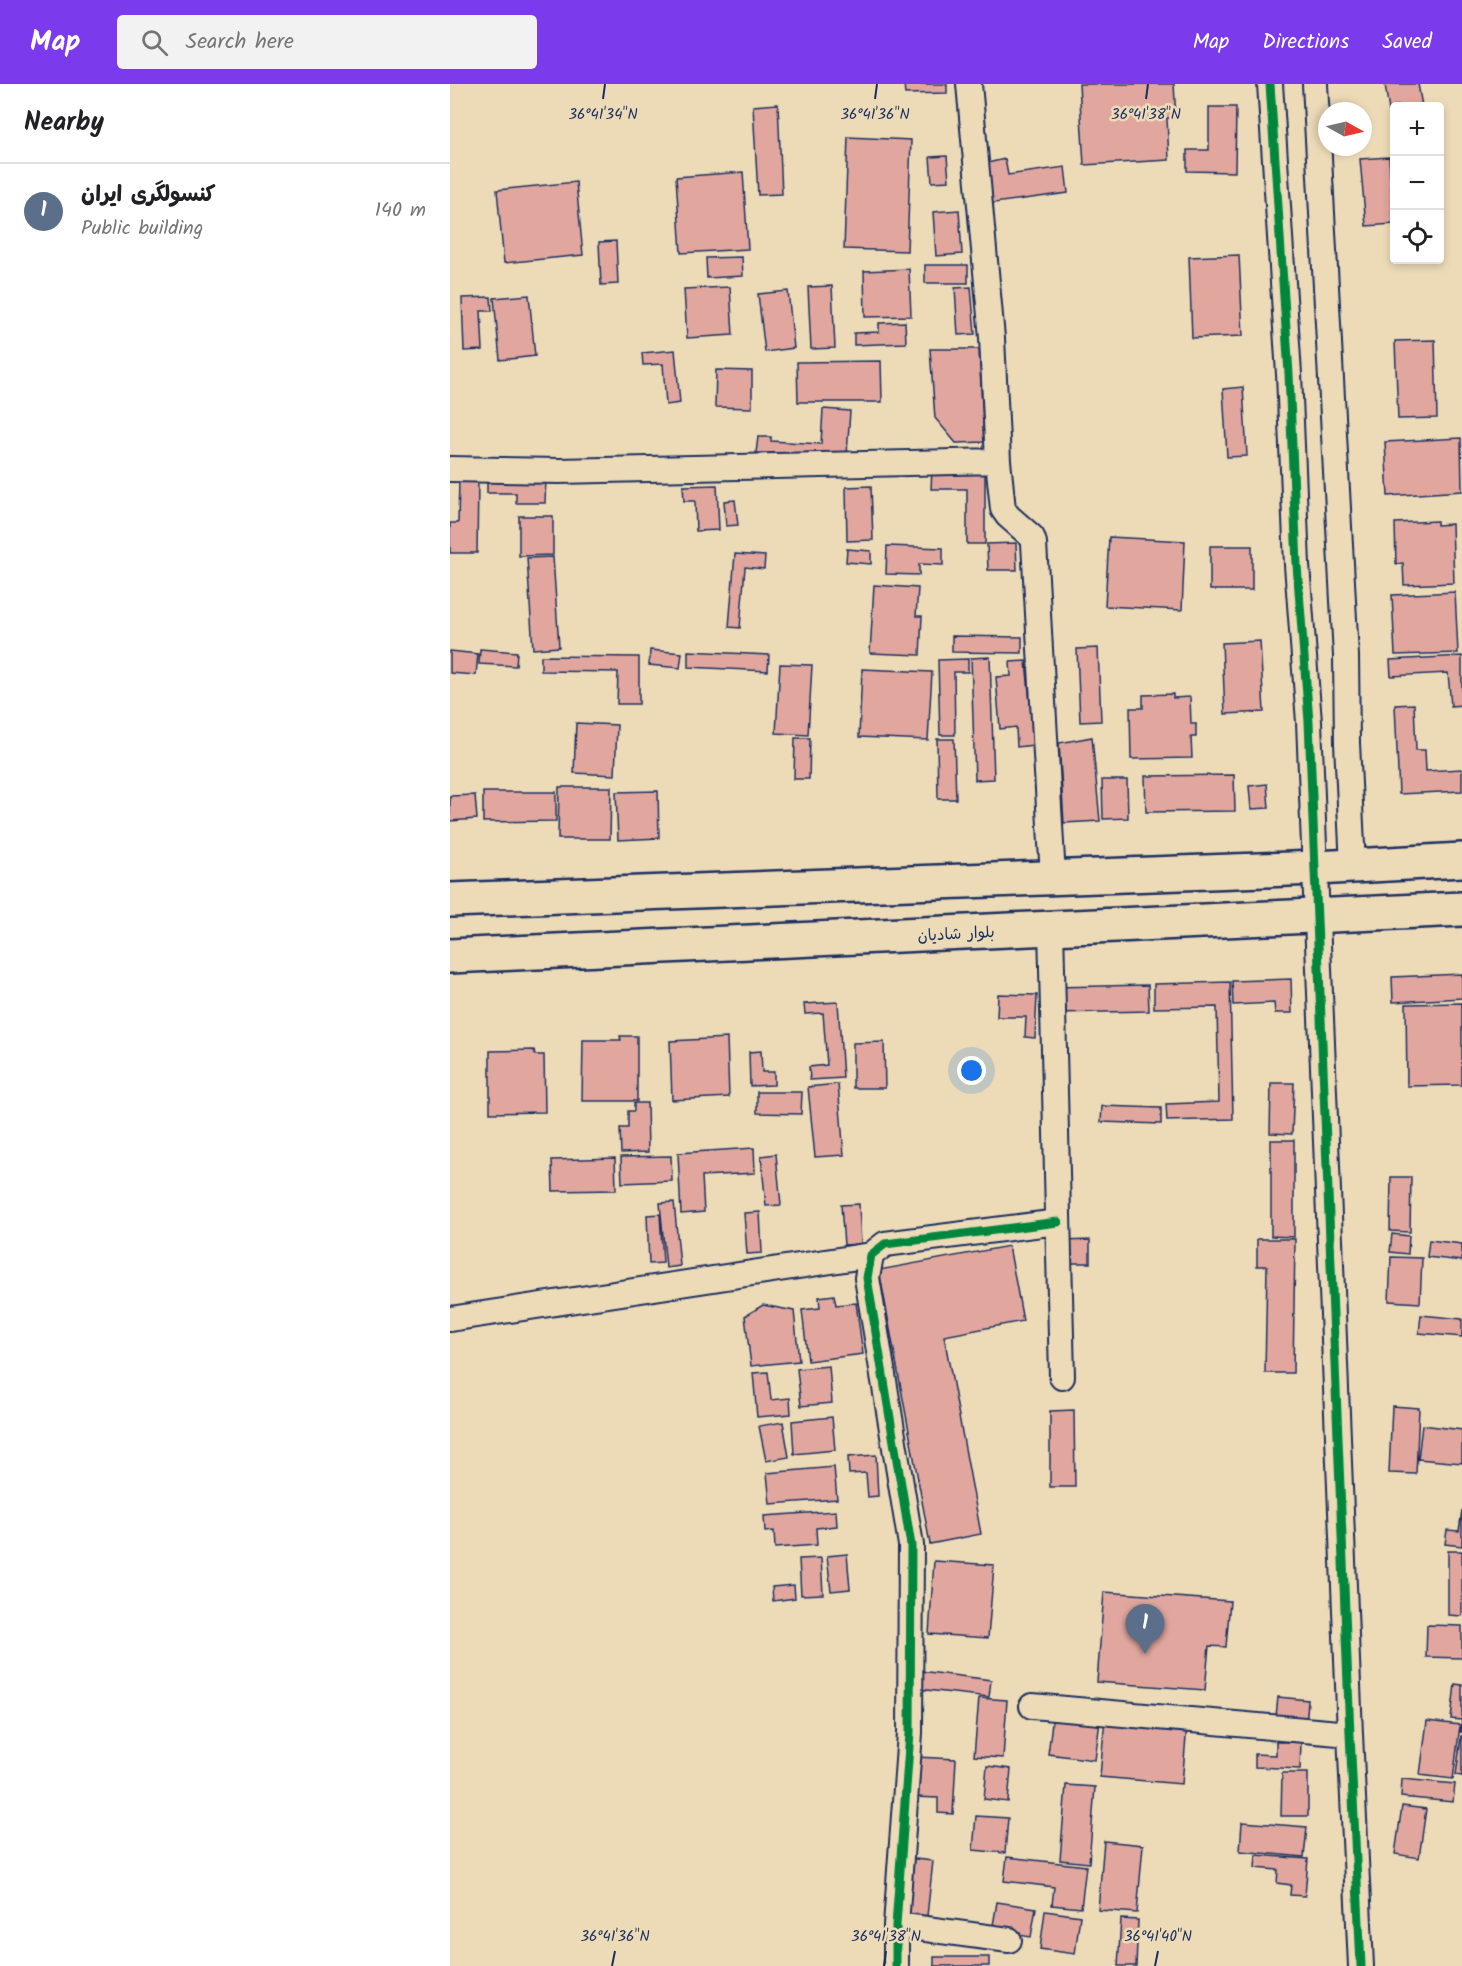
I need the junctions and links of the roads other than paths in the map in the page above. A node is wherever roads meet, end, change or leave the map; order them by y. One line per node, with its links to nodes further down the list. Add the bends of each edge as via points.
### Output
1 (969, 84): 4 (street, via 991,327)
2 (1270, 84): 8 (street)
3 (1315, 84): 7 (street, via 1346,656)
4 (998, 461): 5 (street, via 560,471); 9 (street, via 1003,509 1034,543)
5 (450, 469)
6 (1462, 860): 7 (main road)
7 (1353, 866): 8 (main road)
8 (1316, 868): 9 (main road); 12 (street)
9 (1053, 878): 10 (main road)
10 (450, 900)
11 (1462, 909): 12 (main road, بلوار شادیان)
12 (1316, 916): 13 (main road, بلوار شادیان); 20 (street)
13 (1051, 928): 14 (main road, بلوار شادیان); 15 (street)
14 (450, 956)
15 (1058, 1222): 16 (street, via 885,1244); 18 (street)
16 (871, 1255): 17 (street); 21 (street, via 867,1278 911,1545 910,1733)
17 (450, 1319)
18 (1062, 1377)
19 (1032, 1706): 20 (street)
20 (1350, 1734): 24 (street)
21 (896, 1925): 22 (street); 23 (street)
22 (1009, 1940)
23 (896, 1966)
24 (1361, 1966)

